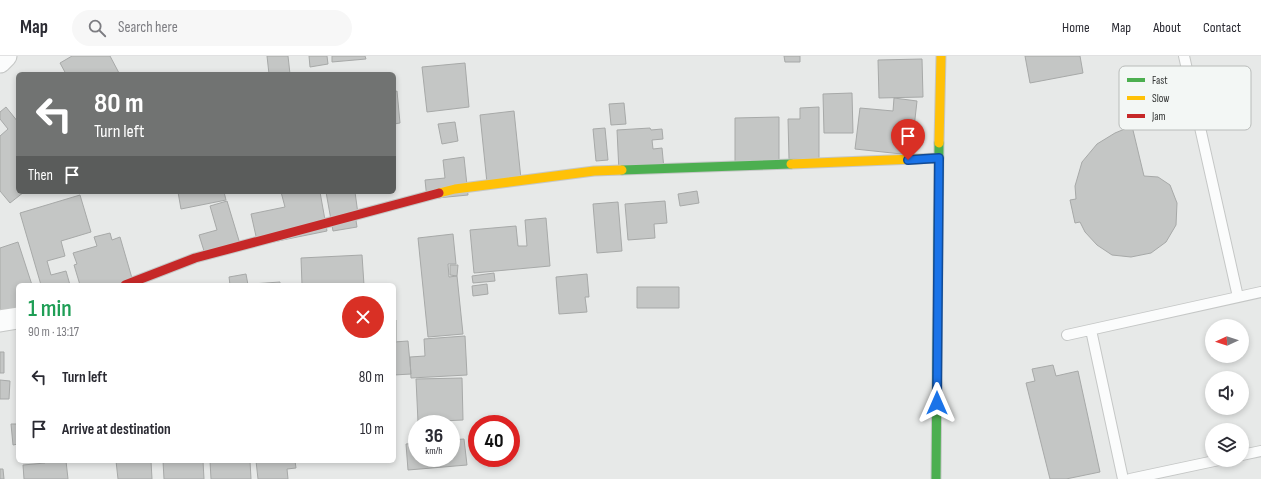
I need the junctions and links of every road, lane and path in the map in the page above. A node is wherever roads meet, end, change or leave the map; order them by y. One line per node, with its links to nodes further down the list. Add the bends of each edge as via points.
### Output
1 (6, 56): 4 (street)
2 (941, 56): 7 (street)
3 (1184, 56): 5 (lane)
4 (0, 62)
5 (1186, 66)
6 (1201, 130): 10 (lane)
7 (939, 158): 8 (street, via 594,171 455,188 195,258); 18 (street)
8 (130, 283)
9 (1261, 292): 10 (lane)
10 (1238, 297): 13 (lane)
11 (16, 318): 12 (street)
12 (0, 321)
13 (1091, 330): 14 (lane); 19 (lane)
14 (1067, 335)
15 (1261, 451): 16 (lane)
16 (1249, 454)
17 (1205, 463): 20 (lane)
18 (936, 479)
19 (1123, 479)
20 (1130, 479)

